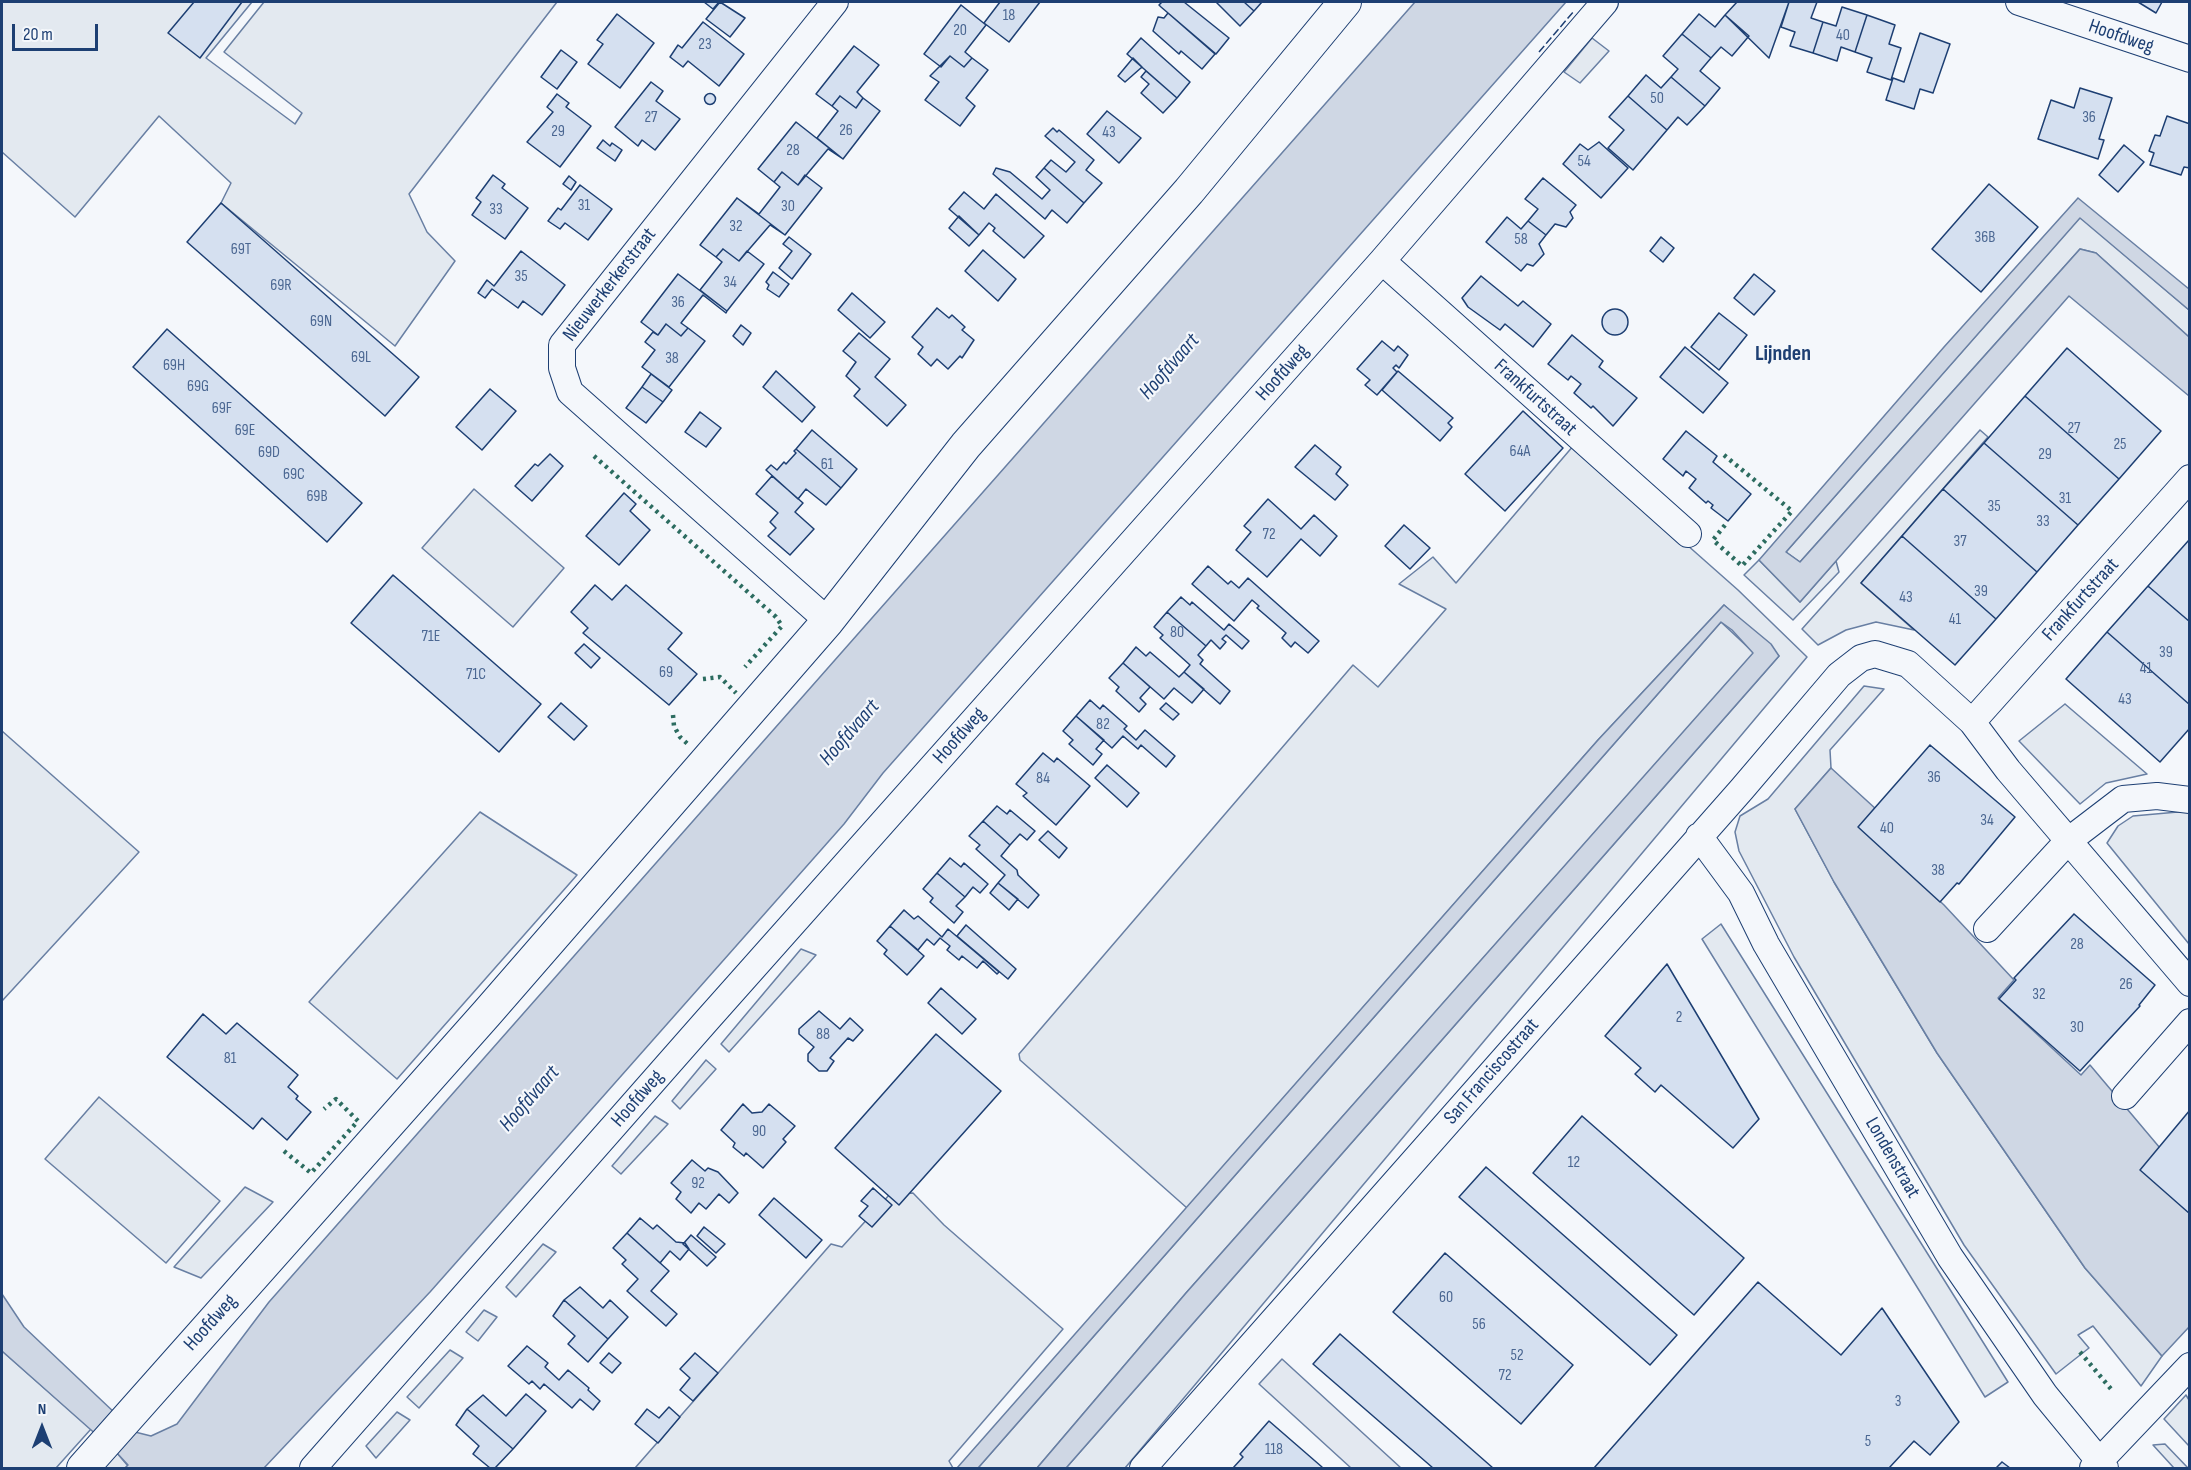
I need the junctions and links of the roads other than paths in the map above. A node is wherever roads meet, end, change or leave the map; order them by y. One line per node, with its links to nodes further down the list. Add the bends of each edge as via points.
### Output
1 (835, 2): 9 (street, Nieuwerkerkerstraat, via 562,345 562,368 570,392)
2 (1345, 2): 9 (street, Hoofdweg, via 1189,191 966,445)
3 (1605, 2): 6 (street, Hoofdweg)
4 (2019, 2): 5 (street, Hoofdweg)
5 (2190, 59)
6 (1382, 261): 8 (street, Frankfurtstraat); 21 (street, Hoofdweg)
7 (2190, 478): 10 (street, Frankfurtstraat)
8 (1688, 534)
9 (828, 621): 19 (street, Hoofdweg)
10 (1972, 722): 12 (street, San Franciscostraat, via 1908,663 1875,654 1861,658 1839,675); 13 (street)
11 (2190, 800): 13 (street, via 2157,796 2122,799)
12 (1699, 836): 20 (street, Londenstraat, via 1741,893 1766,944 1950,1257); 22 (street, San Franciscostraat)
13 (2068, 842): 14 (street); 15 (street)
14 (1987, 929)
15 (2190, 983)
16 (2190, 1022): 17 (street)
17 (2126, 1096)
18 (2190, 1366): 20 (street)
19 (90, 1461)
20 (2099, 1466)
21 (313, 1468)
22 (1143, 1468)

